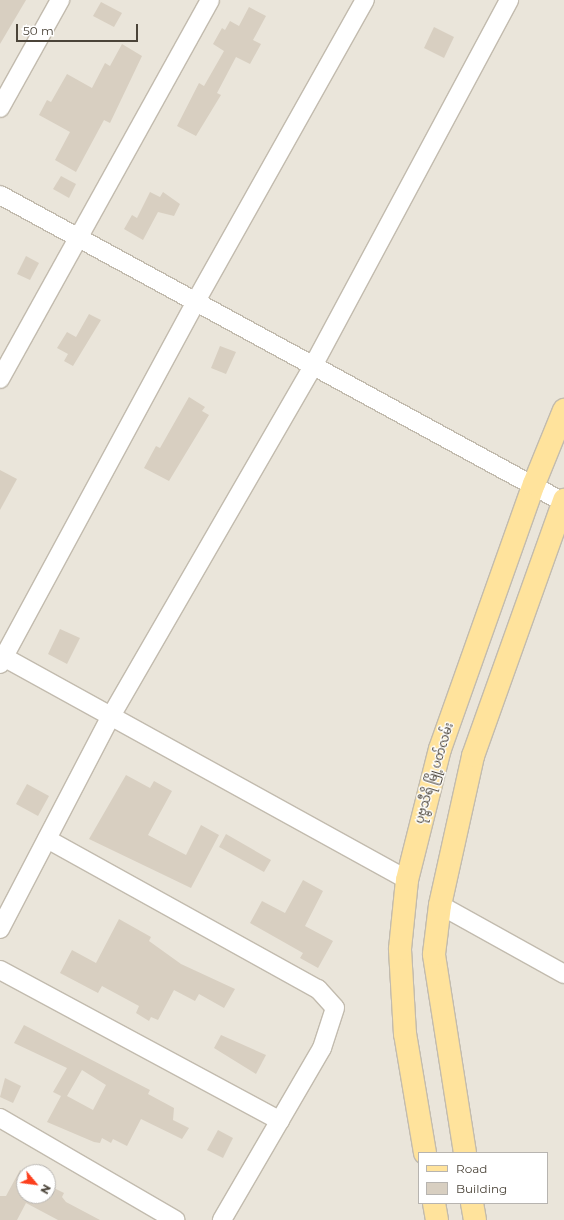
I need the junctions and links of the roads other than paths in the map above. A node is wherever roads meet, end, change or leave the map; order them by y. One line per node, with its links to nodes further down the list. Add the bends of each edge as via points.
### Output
1 (60, 0): 5 (street)
2 (210, 0): 7 (street)
3 (365, 0): 8 (street)
4 (509, 0): 10 (street)
5 (0, 108)
6 (0, 196): 7 (street)
7 (78, 238): 8 (street); 9 (street)
8 (196, 301): 10 (street); 15 (street)
9 (7, 350): 11 (street)
10 (314, 364): 13 (street); 16 (street)
11 (0, 379)
12 (564, 410): 13 (main road, ပုဗ္ဗသီရိ မြို့ပတ်လမ်း)
13 (534, 484): 14 (street); 18 (main road, ပုဗ္ဗသီရိ မြို့ပတ်လမ်း, via 440,748)
14 (564, 501): 19 (main road, via 473,756)
15 (1, 658): 16 (street)
16 (111, 716): 17 (street); 18 (street)
17 (47, 839): 20 (street); 24 (street, via 328,998 335,1008 331,1029)
18 (407, 880): 25 (main road, ပုဗ္ဗသီရိ မြို့ပတ်လမ်း, via 400,949 405,1034)
19 (440, 905): 22 (street); 26 (main road, via 434,954)
20 (0, 929)
21 (0, 970): 24 (street)
22 (564, 974)
23 (0, 1118): 29 (street)
24 (280, 1121): 30 (street)
25 (425, 1152)
26 (465, 1152)
27 (434, 1204): 31 (main road)
28 (472, 1204): 32 (main road)
29 (175, 1220)
30 (222, 1220)
31 (437, 1220)
32 (475, 1220)

